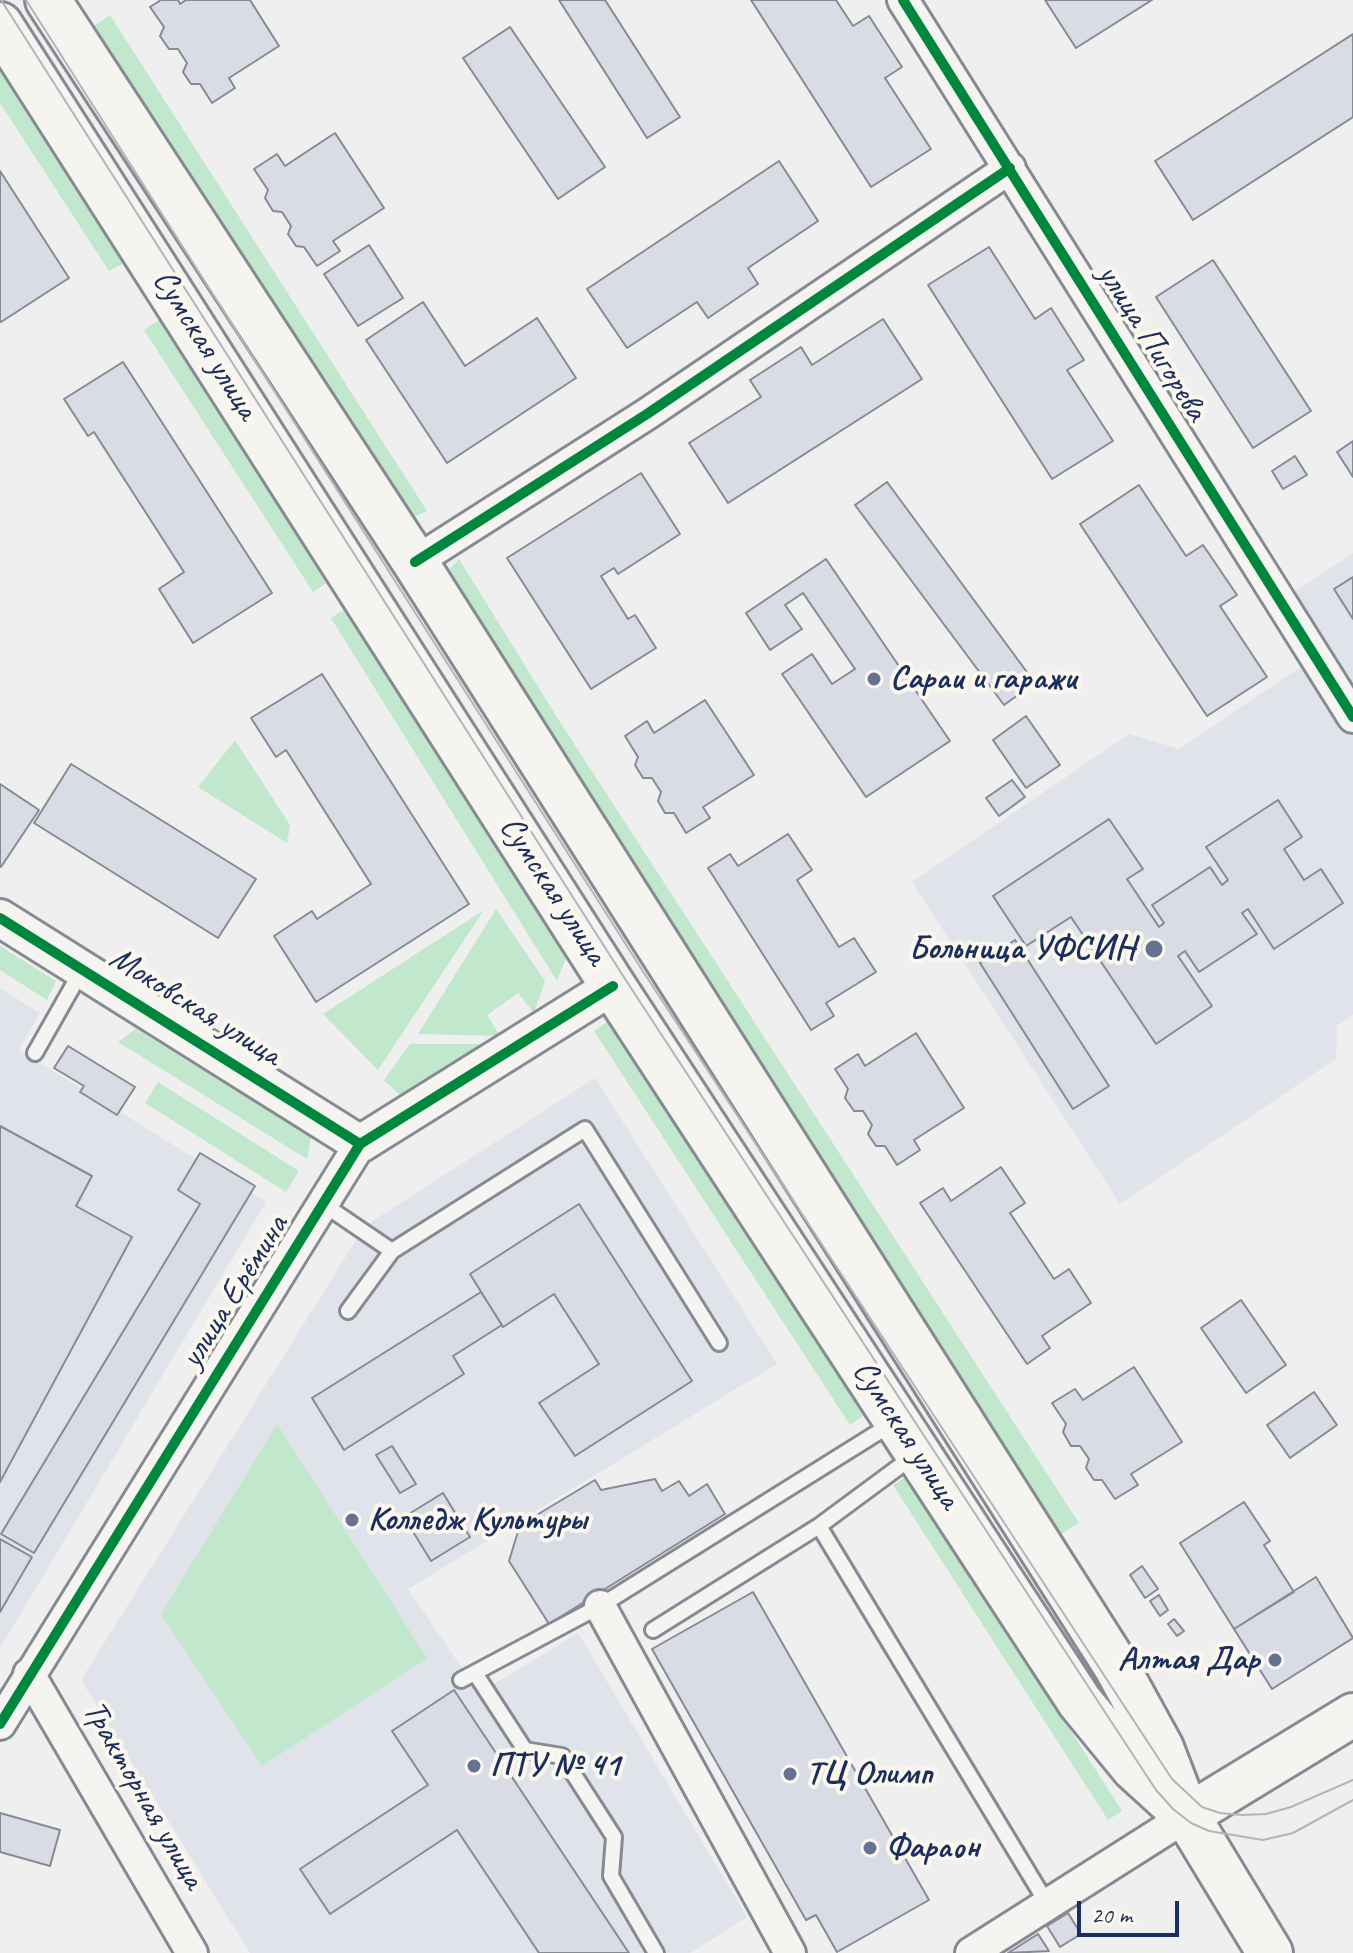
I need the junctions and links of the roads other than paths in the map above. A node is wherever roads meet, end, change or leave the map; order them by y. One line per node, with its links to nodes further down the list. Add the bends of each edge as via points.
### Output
1 (48, 0): 5 (main road, Сумская улица)
2 (903, 0): 4 (street, улица Пигорева)
3 (0, 25): 9 (main road, Сумская улица)
4 (1010, 168): 5 (street, via 647,414); 6 (street, улица Пигорева)
5 (415, 562): 23 (main road, Сумская улица, via 1116,1666 1161,1748)
6 (1353, 717)
7 (0, 918): 8 (street, Моковская улица)
8 (82, 970): 10 (lane); 11 (street, Моковская улица)
9 (613, 986): 11 (street, улица Ерёмина); 16 (main road, Сумская улица)
10 (35, 1053)
11 (360, 1144): 12 (street, улица Ерёмина)
12 (323, 1204): 13 (lane); 20 (street, улица Ерёмина)
13 (392, 1251): 14 (lane); 15 (lane, via 585,1129)
14 (348, 1311)
15 (719, 1343)
16 (907, 1437): 17 (lane); 18 (lane); 23 (main road, Сумская улица, via 1080,1702 1134,1768)
17 (819, 1526): 19 (lane); 24 (lane)
18 (600, 1606): 26 (lane, via 468,1677 525,1750 562,1756 614,1837 611,1876); 27 (street)
19 (653, 1630)
20 (29, 1674): 22 (street, улица Ерёмина); 25 (street, Тракторная улица)
21 (1353, 1715): 23 (main road)
22 (0, 1724)
23 (1187, 1816): 24 (street); 29 (main road, Сумская улица)
24 (1048, 1905): 28 (street)
25 (192, 1953)
26 (656, 1953)
27 (790, 1953)
28 (971, 1953)
29 (1270, 1953)

